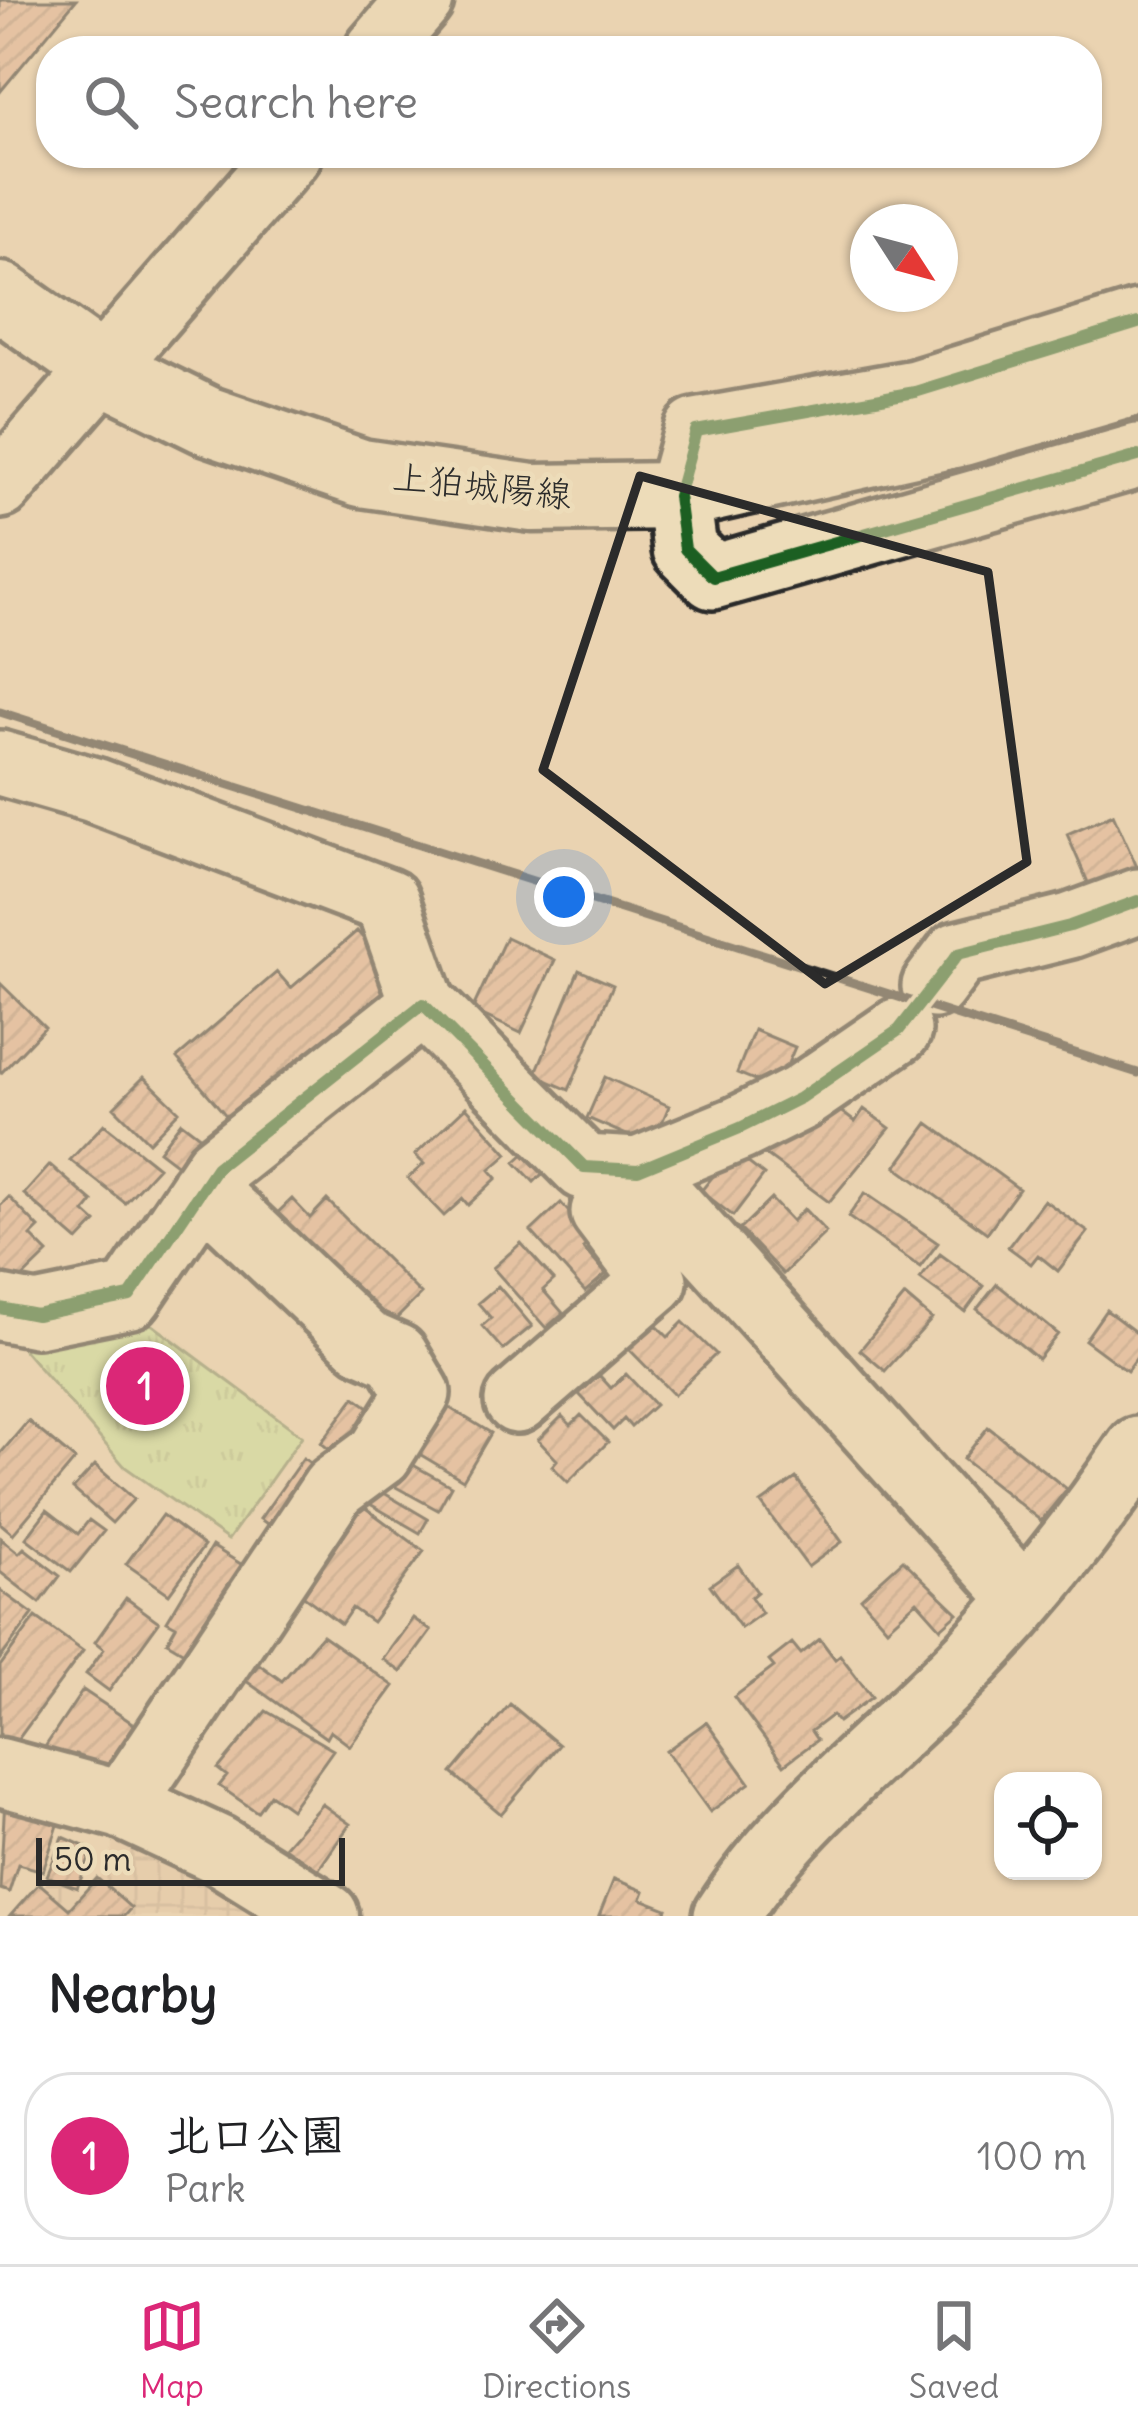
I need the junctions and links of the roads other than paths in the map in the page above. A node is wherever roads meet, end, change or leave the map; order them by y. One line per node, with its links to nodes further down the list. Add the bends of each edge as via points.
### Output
1 (421, 0): 2 (street)
2 (390, 36)
3 (277, 168): 6 (street)
4 (0, 296): 6 (main road, 上狛城陽線)
5 (1138, 323): 10 (street, via 915,392 696,431)
6 (104, 370): 9 (street); 10 (main road, 上狛城陽線, via 206,421 361,473 532,498)
7 (1138, 381): 10 (main road, 上狛城陽線, via 962,432)
8 (1138, 456): 10 (street, via 713,577 685,549)
9 (5, 470)
10 (678, 496)
11 (0, 763): 13 (street, via 94,790 387,901)
12 (1138, 901): 14 (street, via 958,954 917,1008 800,1098)
13 (423, 1004): 14 (street, via 584,1167); 15 (street, via 216,1168)
14 (638, 1169): 17 (street, via 603,1212 655,1281); 19 (street)
15 (202, 1188): 16 (street, via 130,1296 36,1315); 21 (street, via 364,1342 395,1356 418,1393 380,1454 334,1488)
16 (0, 1308)
17 (517, 1401)
18 (1138, 1449): 19 (street, via 1087,1525)
19 (1022, 1595): 23 (street, via 975,1654 758,1867)
20 (0, 1772): 21 (main road)
21 (122, 1805): 22 (main road, via 218,1849)
22 (325, 1916)
23 (726, 1916)

